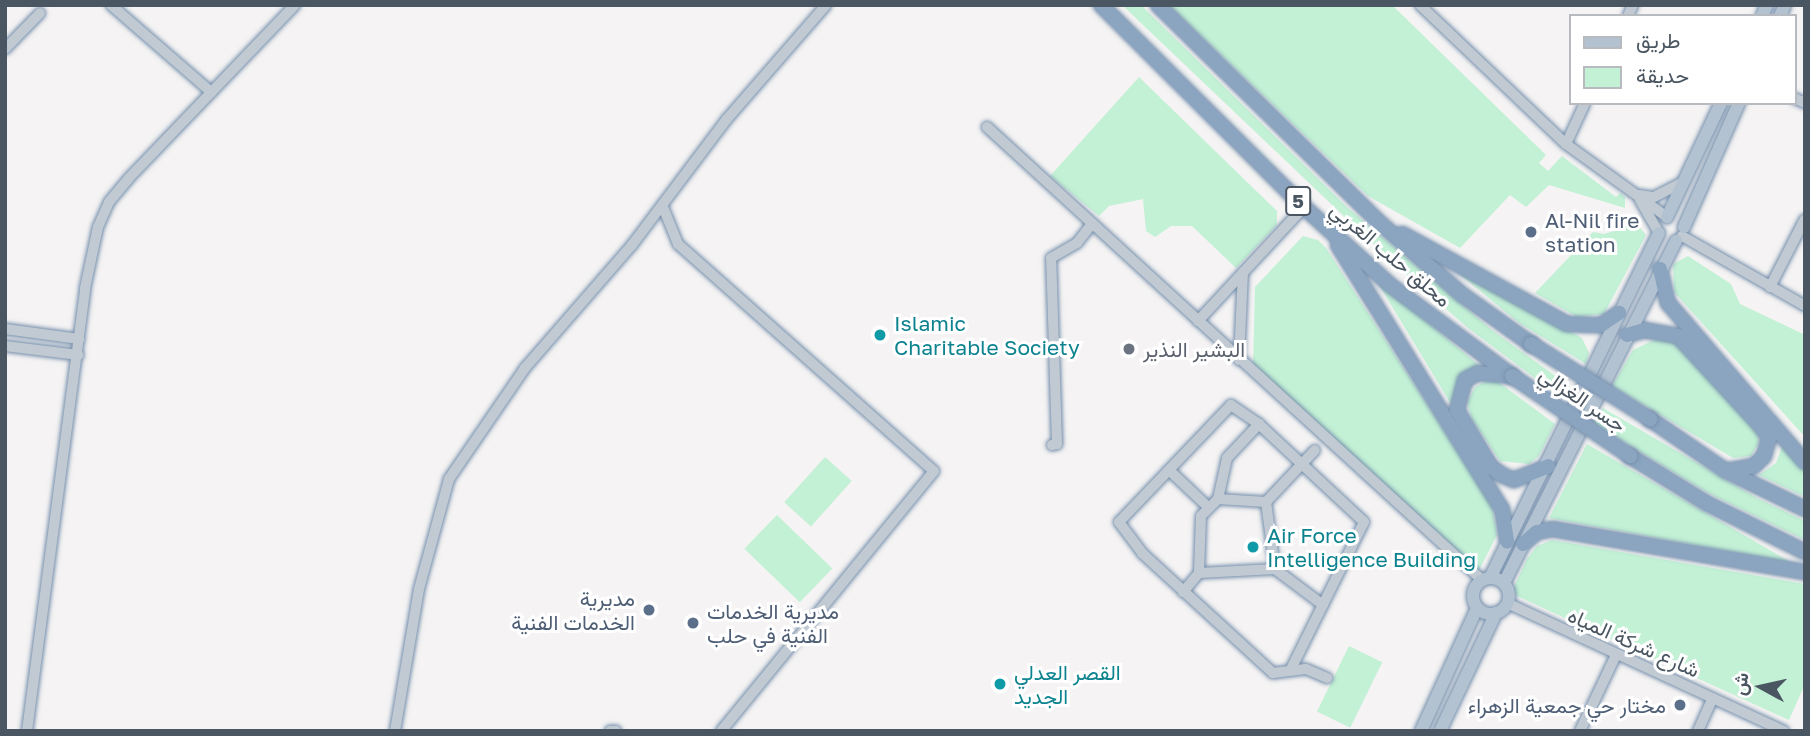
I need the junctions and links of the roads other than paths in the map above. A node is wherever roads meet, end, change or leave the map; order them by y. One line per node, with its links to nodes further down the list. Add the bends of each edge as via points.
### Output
1 (111, 5): 9 (street)
2 (295, 5): 9 (street)
3 (826, 5): 17 (street, via 727,119)
4 (1101, 5): 18 (highway, محلق حلب الغربي / 5)
5 (1158, 5): 21 (highway, محلق حلب الغربي / 5)
6 (1420, 5): 14 (street)
7 (40, 13): 8 (street)
8 (5, 49)
9 (211, 92): 34 (street, via 109,202 91,255)
10 (1585, 105): 14 (street)
11 (1720, 105): 15 (main road)
12 (1738, 105): 25 (main road)
13 (987, 127): 22 (street)
14 (1566, 144): 16 (street)
15 (1683, 182): 16 (street, via 1654,197); 19 (main road)
16 (1636, 195): 19 (street); 24 (street)
17 (663, 207): 70 (street, via 525,368 449,479 419,589); 71 (street, via 678,244 934,471)
18 (1304, 207): 23 (highway, محلق حلب الغربي / 5); 27 (street)
19 (1667, 217): 24 (main road, via 1659,225); 25 (main road, via 1680,220)
20 (1805, 219): 28 (street)
21 (1380, 223): 30 (highway, via 1567,324 1601,325); 35 (highway, محلق حلب الغربي / 5, via 1461,294)
22 (1092, 224): 31 (street); 41 (street, via 1077,243 1051,258 1057,444)
23 (1328, 229): 39 (highway, محلق حلب الغربي / 5, via 1390,285); 52 (highway, via 1502,509)
24 (1659, 233): 25 (main road, via 1664,240); 30 (main road)
25 (1681, 235): 26 (main road); 28 (street)
26 (1660, 269): 33 (main road); 43 (highway, via 1668,303)
27 (1244, 272): 31 (street); 38 (street)
28 (1770, 287): 29 (street)
29 (1805, 306)
30 (1619, 313): 45 (main road)
31 (1198, 321): 38 (street)
32 (5, 329): 34 (street)
33 (1627, 335): 47 (highway, via 1644,330 1678,336 1759,425 1769,439 1764,456 1754,466); 53 (main road)
34 (79, 339): 37 (street)
35 (1531, 344): 47 (highway, جسر الغزالي / 5, bridge)
36 (5, 346): 37 (street)
37 (78, 355): 69 (street)
38 (1239, 359): 58 (street)
39 (1513, 376): 45 (highway, via 1478,373 1465,380 1457,410 1491,467 1502,475 1514,480); 54 (highway, جسر الغزالي / 5, bridge, via 1706,503)
40 (1259, 424): 44 (street); 46 (street, via 1231,405); 48 (street, via 1227,458)
41 (1052, 445)
42 (1315, 450): 44 (street)
43 (1805, 462)
44 (1302, 463): 49 (street); 62 (street, via 1364,522)
45 (1548, 466): 52 (main road)
46 (1169, 470): 50 (street); 60 (street, via 1119,522 1142,553)
47 (1726, 471): 51 (highway, 5)
48 (1218, 499): 49 (street); 50 (street)
49 (1266, 502): 55 (street)
50 (1208, 508): 57 (street, via 1201,516)
51 (1805, 509)
52 (1507, 542): 58 (main road)
53 (1523, 544): 56 (highway, via 1537,532 1553,529); 59 (main road)
54 (1805, 552)
55 (1275, 569): 57 (street); 62 (street)
56 (1805, 572)
57 (1199, 573): 60 (street)
58 (1486, 579): 59 (main road); 63 (main road, via 1473,593)
59 (1504, 583): 61 (main road)
60 (1183, 592): 66 (street, via 1273,673)
61 (1507, 603): 64 (main road); 65 (street, شارع شركة المياه)
62 (1323, 605): 66 (street)
63 (1477, 608): 64 (main road); 72 (main road)
64 (1496, 613): 73 (main road)
65 (1616, 655): 68 (street, شارع شركة المياه); 74 (street)
66 (1291, 669): 67 (street, via 1306,669)
67 (1327, 678)
68 (1713, 698): 75 (street); 76 (street, شارع شركة المياه)
69 (27, 731)
70 (395, 731)
71 (721, 731)
72 (1421, 731)
73 (1440, 731)
74 (1580, 731)
75 (1698, 731)
76 (1784, 731)

